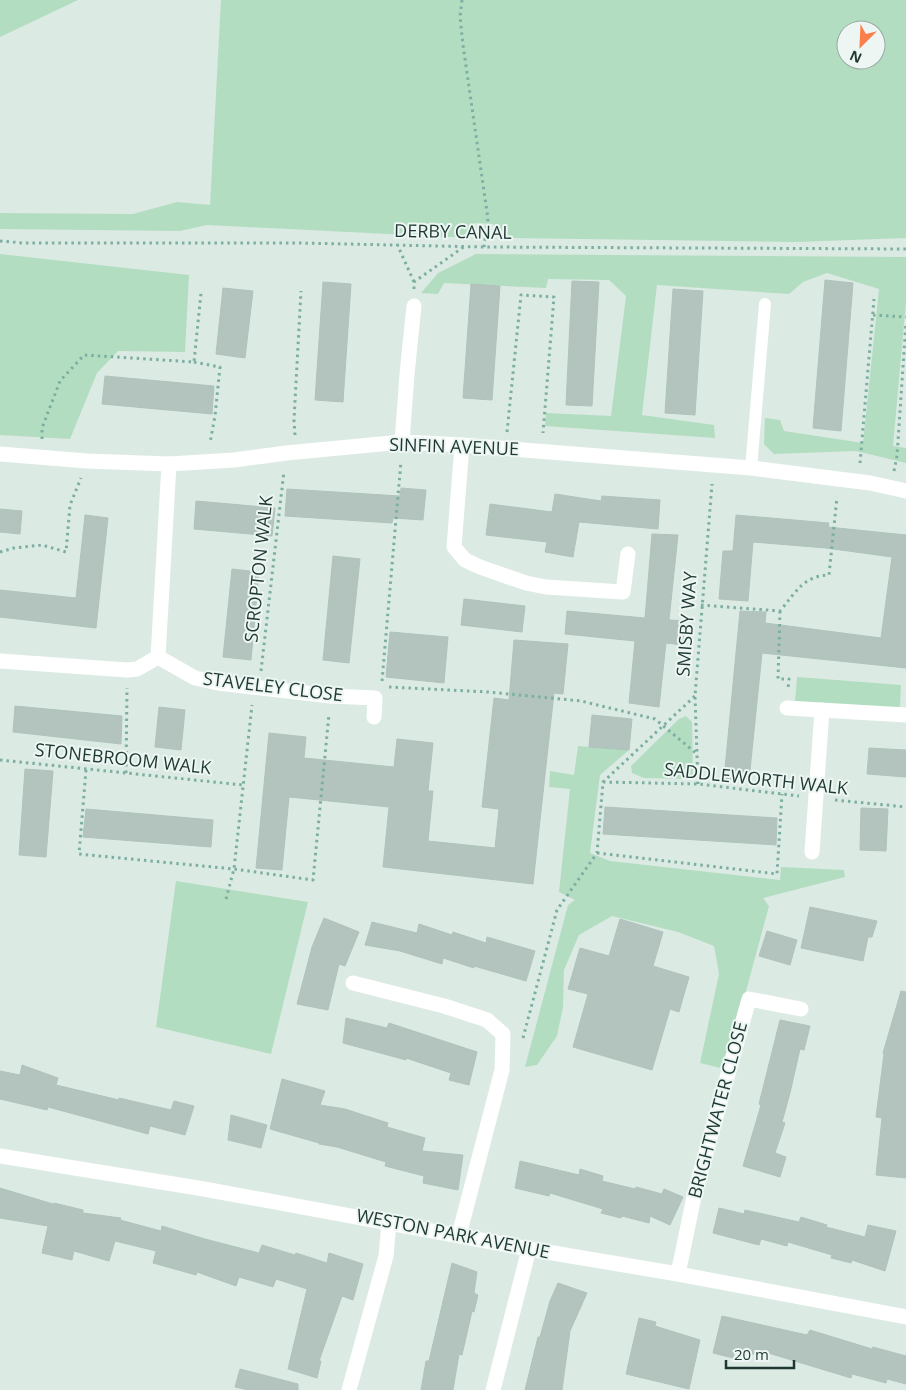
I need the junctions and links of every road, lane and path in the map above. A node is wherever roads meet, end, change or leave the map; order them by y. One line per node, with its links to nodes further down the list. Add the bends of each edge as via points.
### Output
1 (462, 0): 5 (path, via 463,45 488,219)
2 (0, 241): 3 (path, DERBY CANAL)
3 (397, 244): 4 (path, DERBY CANAL); 7 (path)
4 (465, 246): 5 (path, DERBY CANAL); 7 (path)
5 (484, 247): 6 (path, DERBY CANAL)
6 (906, 249)
7 (414, 282): 12 (path)
8 (301, 291): 21 (path, SCROPTON WALK)
9 (201, 293): 16 (path)
10 (874, 299): 13 (path)
11 (765, 304): 28 (lane)
12 (414, 306): 17 (street)
13 (873, 315): 14 (path); 30 (path)
14 (906, 318)
15 (906, 322): 31 (path, via 897,456)
16 (194, 362): 23 (path, via 84,354 60,380 42,428); 25 (path, via 220,367)
17 (402, 442): 18 (street, SINFIN AVENUE); 21 (street, SINFIN AVENUE); 46 (path, via 382,687 581,701 655,718)
18 (462, 445): 19 (street, SINFIN AVENUE); 33 (street, via 454,547 465,560 526,584 624,592)
19 (506, 448): 20 (street, SINFIN AVENUE); 20 (path, via 521,295 554,297)
20 (541, 451): 27 (street, SINFIN AVENUE)
21 (291, 452): 25 (street, SINFIN AVENUE); 39 (path, SCROPTON WALK)
22 (0, 454): 23 (street, SINFIN AVENUE)
23 (41, 458): 24 (street, SINFIN AVENUE)
24 (87, 461): 26 (street, SINFIN AVENUE); 32 (path, via 70,505 66,552 42,545)
25 (207, 461): 26 (street, SINFIN AVENUE)
26 (169, 464): 36 (street)
27 (714, 466): 28 (street, SINFIN AVENUE); 34 (path, SMISBY WAY)
28 (751, 468): 29 (street, SINFIN AVENUE)
29 (838, 478): 30 (street, SINFIN AVENUE); 35 (path, via 829,575 807,580)
30 (857, 481): 31 (street, SINFIN AVENUE)
31 (899, 489)
32 (0, 552)
33 (628, 554)
34 (701, 604): 35 (path); 41 (path, SMISBY WAY)
35 (780, 611): 42 (path, via 778,679 789,679)
36 (158, 657): 38 (street); 39 (street, STAVELEY CLOSE, via 195,678)
37 (0, 661): 38 (street)
38 (127, 670): 50 (path)
39 (256, 688): 40 (street, STAVELEY CLOSE); 53 (path, SCROPTON WALK)
40 (330, 696): 45 (street, STAVELEY CLOSE, via 376,698); 59 (path, via 313,880)
41 (695, 696): 46 (path); 47 (path, SMISBY WAY)
42 (787, 708): 43 (street)
43 (822, 710): 44 (street); 55 (street)
44 (906, 715)
45 (374, 717)
46 (664, 726): 47 (path); 51 (path)
47 (697, 754): 52 (path, SMISBY WAY)
48 (0, 760): 49 (path, STONEBROOM WALK)
49 (86, 770): 50 (path, STONEBROOM WALK); 59 (path, via 79,854)
50 (126, 773): 53 (path, STONEBROOM WALK)
51 (602, 782): 52 (path, SADDLEWORTH WALK); 58 (path)
52 (698, 784): 54 (path, SADDLEWORTH WALK)
53 (243, 785): 59 (path, SCROPTON WALK)
54 (782, 794): 55 (path, SADDLEWORTH WALK); 58 (path, via 777,874)
55 (816, 798): 56 (path, SADDLEWORTH WALK); 57 (street)
56 (906, 807)
57 (812, 852)
58 (597, 853): 63 (path, via 557,910)
59 (234, 869): 60 (path, SCROPTON WALK)
60 (226, 900)
61 (353, 983): 66 (street, via 453,1008 487,1020 503,1034 502,1070)
62 (801, 1009): 68 (street, BRIGHTWATER CLOSE, via 749,999 695,1192)
63 (522, 1043)
64 (0, 1156): 65 (street, WESTON PARK AVENUE)
65 (389, 1222): 66 (street, WESTON PARK AVENUE); 70 (street, via 386,1256)
66 (459, 1235): 67 (street, WESTON PARK AVENUE)
67 (529, 1249): 68 (street, WESTON PARK AVENUE); 71 (street)
68 (678, 1274): 69 (street, WESTON PARK AVENUE)
69 (906, 1317)
70 (349, 1390)
71 (493, 1390)

